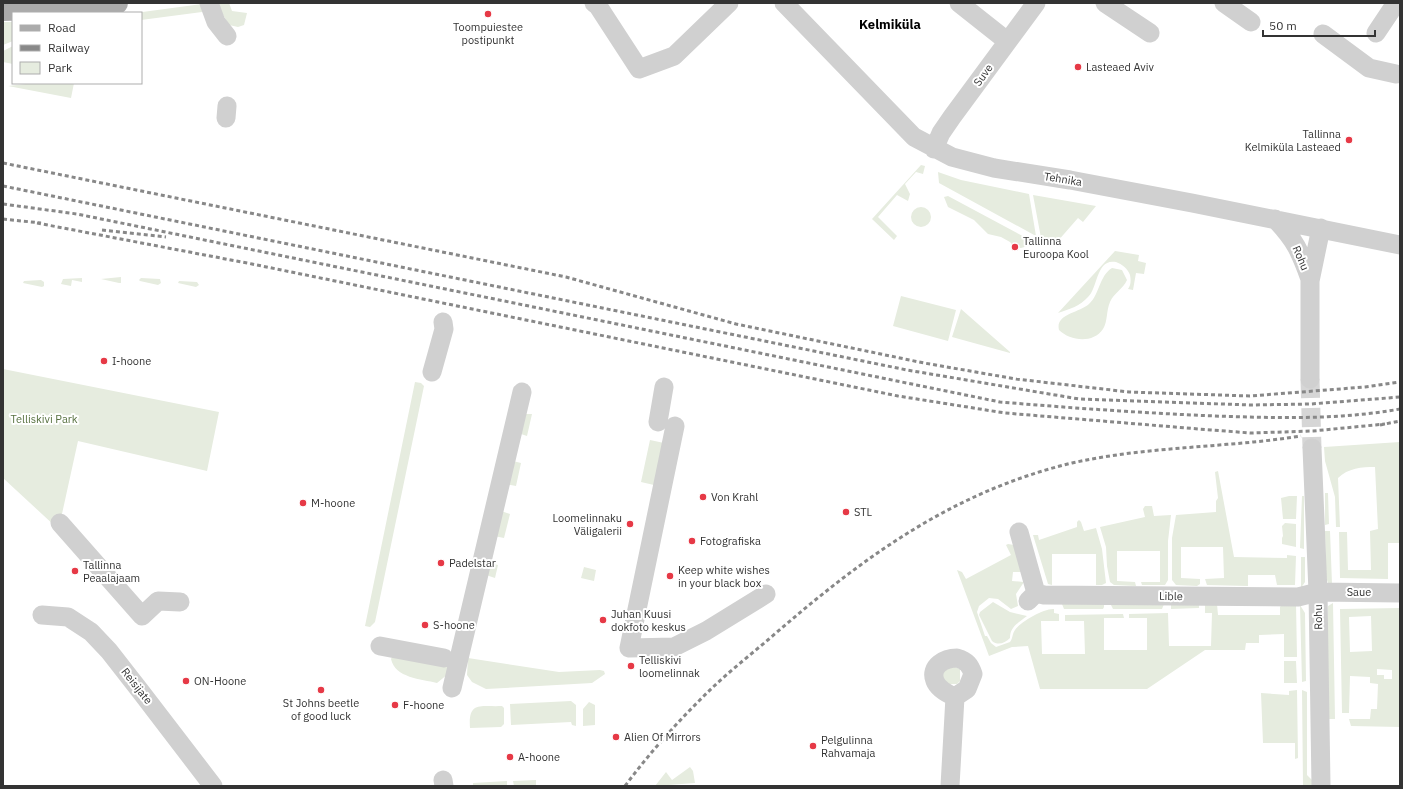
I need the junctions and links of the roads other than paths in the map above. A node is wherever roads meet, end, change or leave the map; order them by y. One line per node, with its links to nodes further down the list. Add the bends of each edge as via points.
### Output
1 (117, 3): 11 (main road, via 69,8)
2 (209, 3): 16 (street, via 216,22)
3 (594, 3): 4 (street, via 639,69 674,56)
4 (729, 3)
5 (784, 3): 19 (street, Tehnika, via 914,137)
6 (959, 3): 17 (street)
7 (1036, 3): 17 (street, Suve)
8 (1105, 3): 13 (street)
9 (1224, 3): 12 (street)
10 (1396, 3): 14 (street)
11 (3, 10)
12 (1251, 22)
13 (1150, 33)
14 (1376, 33)
15 (1323, 34): 18 (street, via 1369,68)
16 (227, 36)
17 (1007, 41): 19 (street, Suve, via 945,127)
18 (1399, 73)
19 (934, 149): 20 (street, Tehnika, via 952,157 994,168)
20 (1275, 219): 21 (street, Tehnika); 23 (street, Rohu, via 1289,233 1300,250)
21 (1321, 228): 22 (street, Tehnika); 23 (street, Rohu)
22 (1400, 246)
23 (1310, 281): 26 (street, Rohu)
24 (443, 322): 25 (street, via 444,328)
25 (432, 372)
26 (1310, 379)
27 (664, 387): 34 (street, via 666,424 629,648 674,647 706,631)
28 (522, 392): 39 (street)
29 (1312, 448): 32 (street, Rohu)
30 (60, 523): 35 (street, via 142,616 158,601)
31 (1019, 532): 32 (street, Lible, via 1032,597 1298,597)
32 (1318, 592): 33 (street, Saue); 43 (street, Rohu)
33 (1400, 593)
34 (766, 594)
35 (180, 602)
36 (42, 615): 41 (street, Reisijate, via 68,617 91,632 109,651)
37 (380, 646): 38 (street)
38 (444, 658)
39 (452, 688)
40 (955, 698): 42 (street)
41 (213, 786)
42 (950, 786)
43 (1321, 786)

